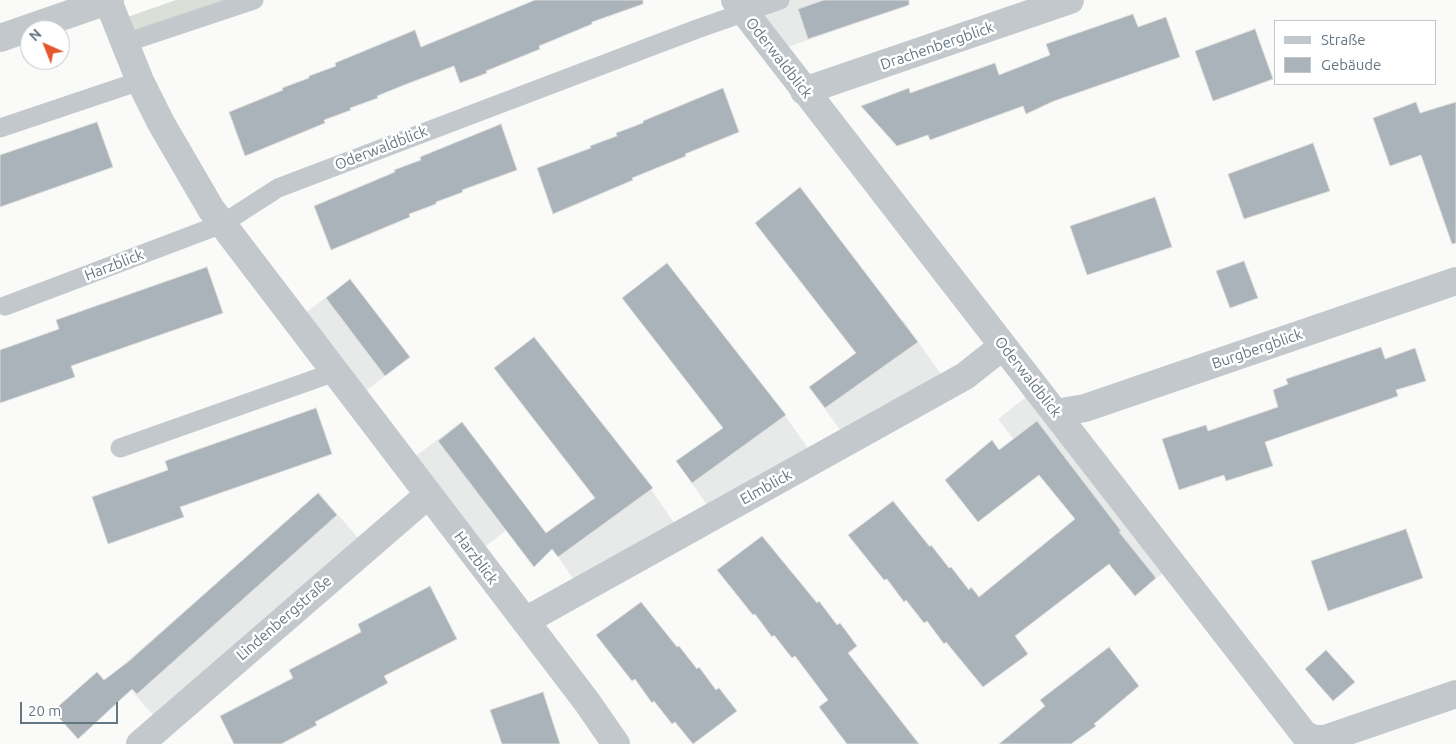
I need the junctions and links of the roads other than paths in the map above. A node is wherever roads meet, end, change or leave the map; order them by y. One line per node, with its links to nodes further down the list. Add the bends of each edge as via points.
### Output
1 (109, 0): 6 (street); 7 (street, Harzblick)
2 (254, 0): 7 (lane)
3 (780, 0): 5 (lane)
4 (1070, 0): 9 (street, Drachenbergblick)
5 (739, 6): 9 (street, Oderwaldblick); 11 (lane, Oderwaldblick, via 278,188)
6 (0, 38)
7 (125, 43): 8 (street, Harzblick)
8 (140, 81): 10 (lane); 11 (street, Harzblick, via 188,171)
9 (804, 91): 14 (street, Oderwaldblick)
10 (0, 128)
11 (222, 224): 13 (lane, Harzblick); 15 (street, Harzblick)
12 (1456, 281): 16 (street, Burgbergblick, via 1085,408)
13 (5, 306)
14 (1003, 346): 16 (street, Oderwaldblick); 19 (street, Elmblick, via 966,376)
15 (335, 372): 17 (lane); 18 (street, Harzblick)
16 (1056, 413): 21 (street, Oderwaldblick)
17 (120, 448)
18 (428, 495): 19 (street, Harzblick); 22 (street, Lindenbergstraße)
19 (525, 621): 23 (street, Harzblick)
20 (1456, 694): 21 (street, via 1325,739)
21 (1307, 739)
22 (140, 744)
23 (616, 744)

